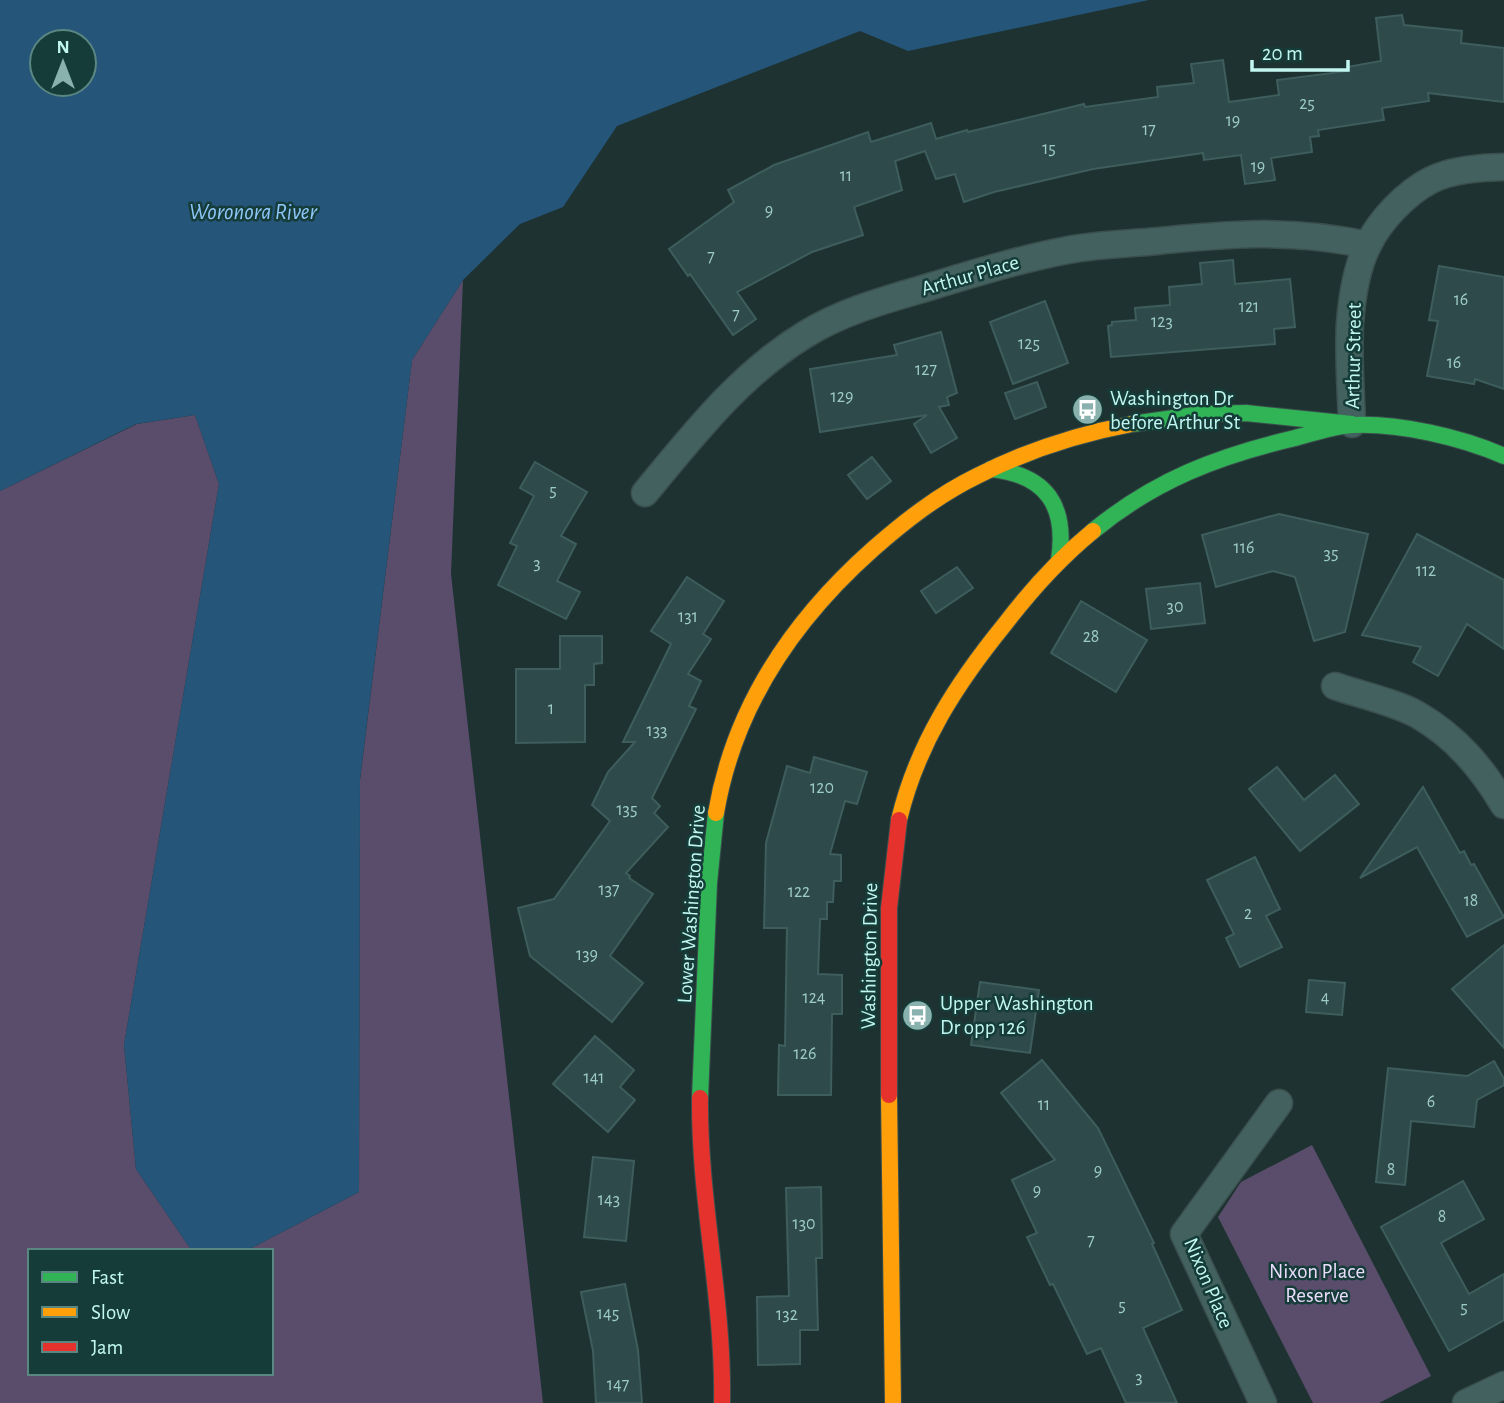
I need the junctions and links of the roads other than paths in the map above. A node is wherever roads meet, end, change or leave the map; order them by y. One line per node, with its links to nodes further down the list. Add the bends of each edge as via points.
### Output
1 (1504, 167): 2 (street, Arthur Street, via 1431,180 1386,218)
2 (1368, 245): 3 (street, Arthur Street, via 1356,281 1350,324); 6 (street, Arthur Place, via 1274,232 1070,249 906,294 835,319 772,356 711,413)
3 (1352, 424): 4 (street, Washington Drive, via 1454,438); 5 (street, Lower Washington Drive, via 1243,413 1162,420 1069,438); 7 (street, Washington Drive, via 1192,468 1147,492)
4 (1504, 456)
5 (991, 469): 7 (street, via 1024,475 1050,496 1063,527); 12 (street, Lower Washington Drive, via 919,510 809,612 751,703 728,765 714,825 700,1090 700,1157 721,1349)
6 (645, 493)
7 (1059, 560): 13 (street, Washington Drive, via 952,691 907,788 896,835 888,996)
8 (1335, 686): 9 (street, via 1416,714 1457,741)
9 (1504, 805)
10 (1279, 1103): 14 (street, Nixon Place, via 1184,1234)
11 (1504, 1385): 15 (street)
12 (722, 1403)
13 (893, 1403)
14 (1263, 1403)
15 (1466, 1403)

